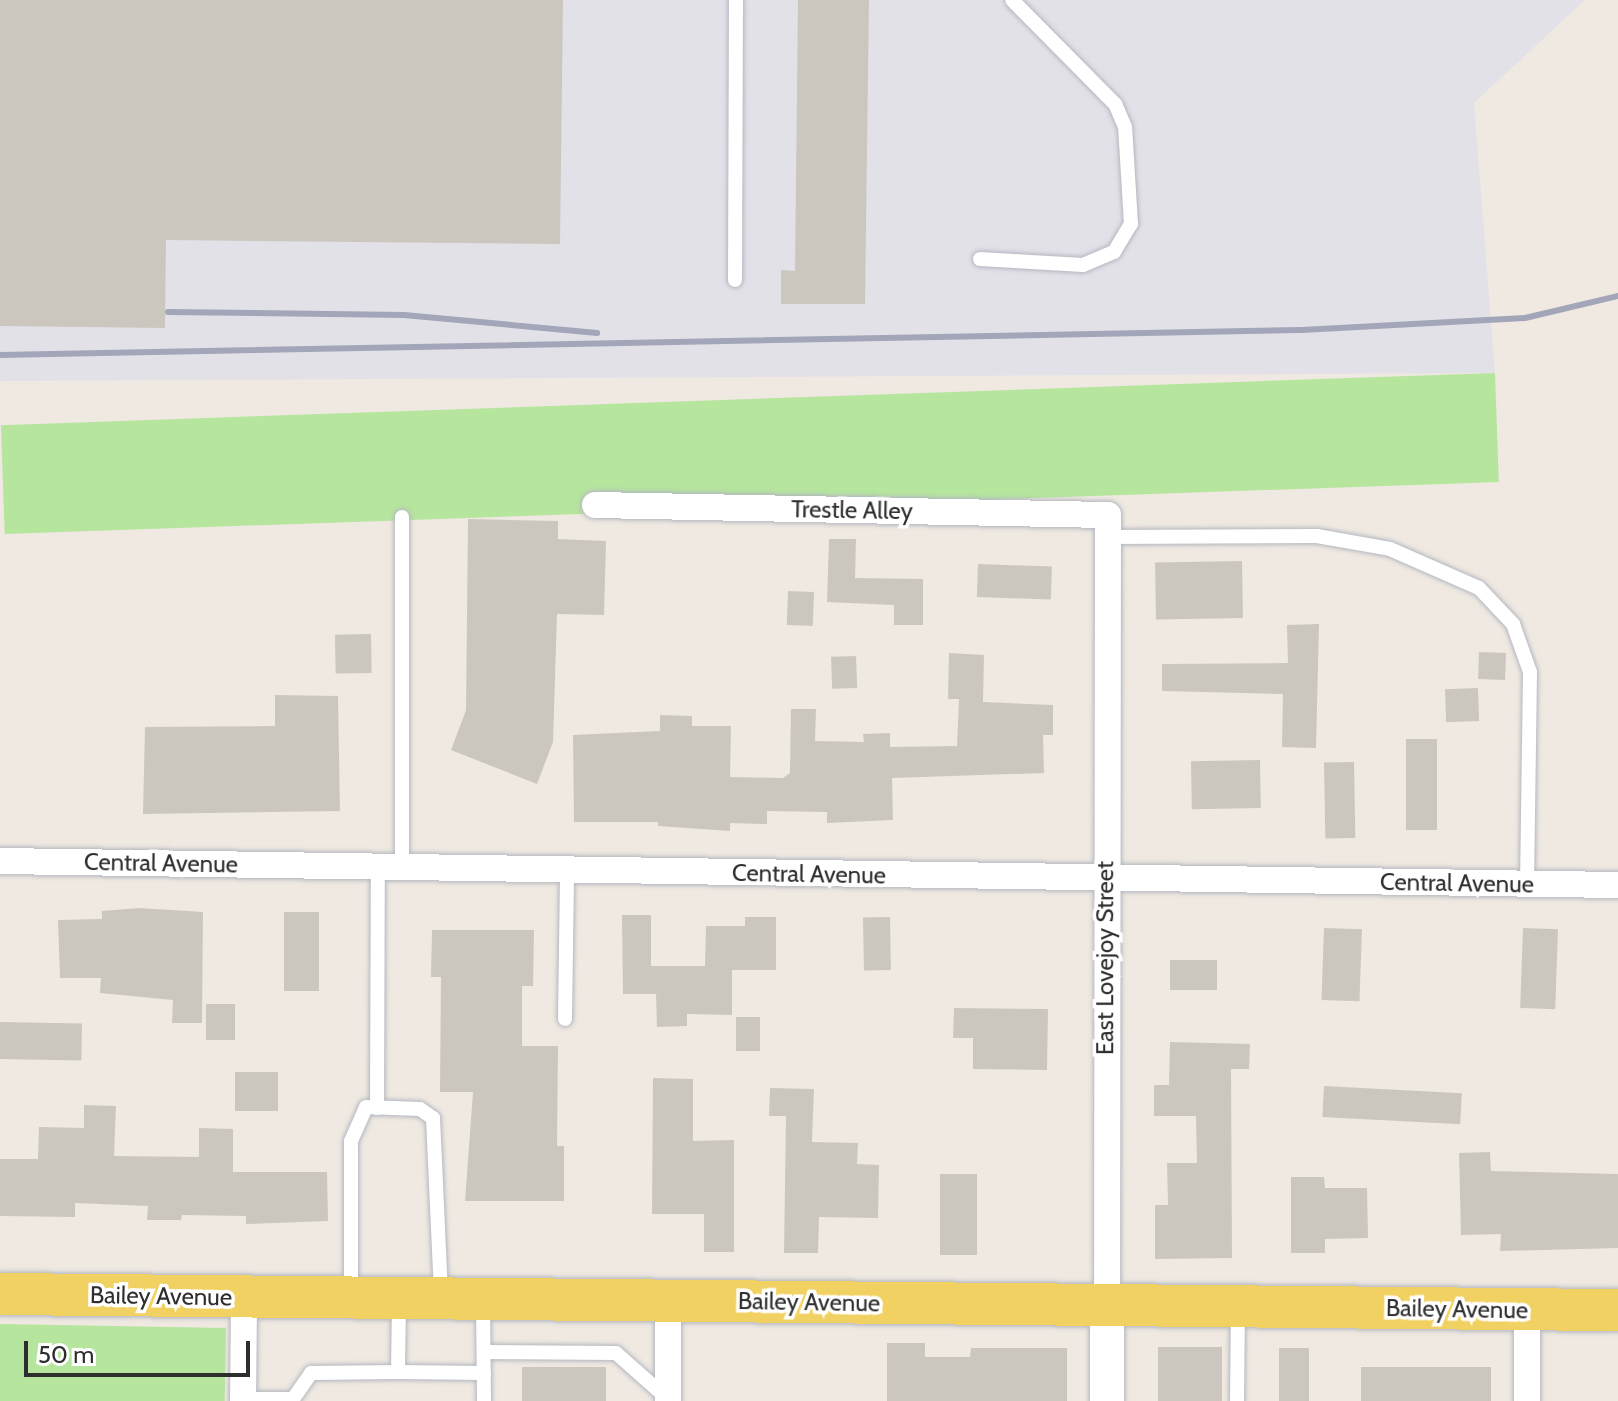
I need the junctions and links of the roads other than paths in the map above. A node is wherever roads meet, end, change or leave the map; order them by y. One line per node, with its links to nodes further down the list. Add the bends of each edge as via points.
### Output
1 (736, 0): 4 (lane)
2 (1012, 0): 3 (lane, via 1115,104 1125,127 1131,224 1114,252 1083,265)
3 (980, 259)
4 (735, 280)
5 (595, 505): 7 (street, Trestle Alley)
6 (402, 517): 9 (lane)
7 (1108, 526): 11 (street, East Lovejoy Street); 12 (lane, Trestle Alley, via 1317,536 1390,549 1479,588 1513,624 1530,672)
8 (0, 861): 9 (street, Central Avenue)
9 (390, 867): 10 (street, Central Avenue); 15 (lane)
10 (567, 870): 11 (street, Central Avenue); 14 (lane)
11 (1104, 878): 12 (street, Central Avenue); 23 (street, East Lovejoy Street)
12 (1527, 883): 13 (street, Central Avenue)
13 (1618, 885)
14 (565, 1019)
15 (377, 1108): 18 (lane, via 366,1107 351,1141); 20 (lane, via 420,1109 433,1118)
16 (0, 1294): 17 (main road, Bailey Avenue)
17 (244, 1297): 18 (main road, Bailey Avenue); 30 (street)
18 (351, 1298): 19 (main road, Bailey Avenue)
19 (399, 1298): 20 (main road, Bailey Avenue); 28 (lane)
20 (441, 1299): 21 (main road, Bailey Avenue)
21 (483, 1299): 22 (main road, Bailey Avenue); 27 (lane)
22 (668, 1301): 23 (main road, Bailey Avenue); 31 (street)
23 (1107, 1306): 24 (main road, Bailey Avenue); 33 (street, East Lovejoy Street)
24 (1238, 1307): 25 (main road, Bailey Avenue); 34 (lane)
25 (1527, 1310): 26 (main road, Bailey Avenue); 35 (street)
26 (1618, 1310)
27 (484, 1352): 29 (lane); 31 (lane, via 616,1353)
28 (398, 1372): 29 (lane); 30 (lane, via 311,1373 293,1399)
29 (484, 1373): 32 (lane)
30 (243, 1400)
31 (668, 1400)
32 (484, 1401)
33 (1107, 1401)
34 (1237, 1401)
35 (1527, 1401)

